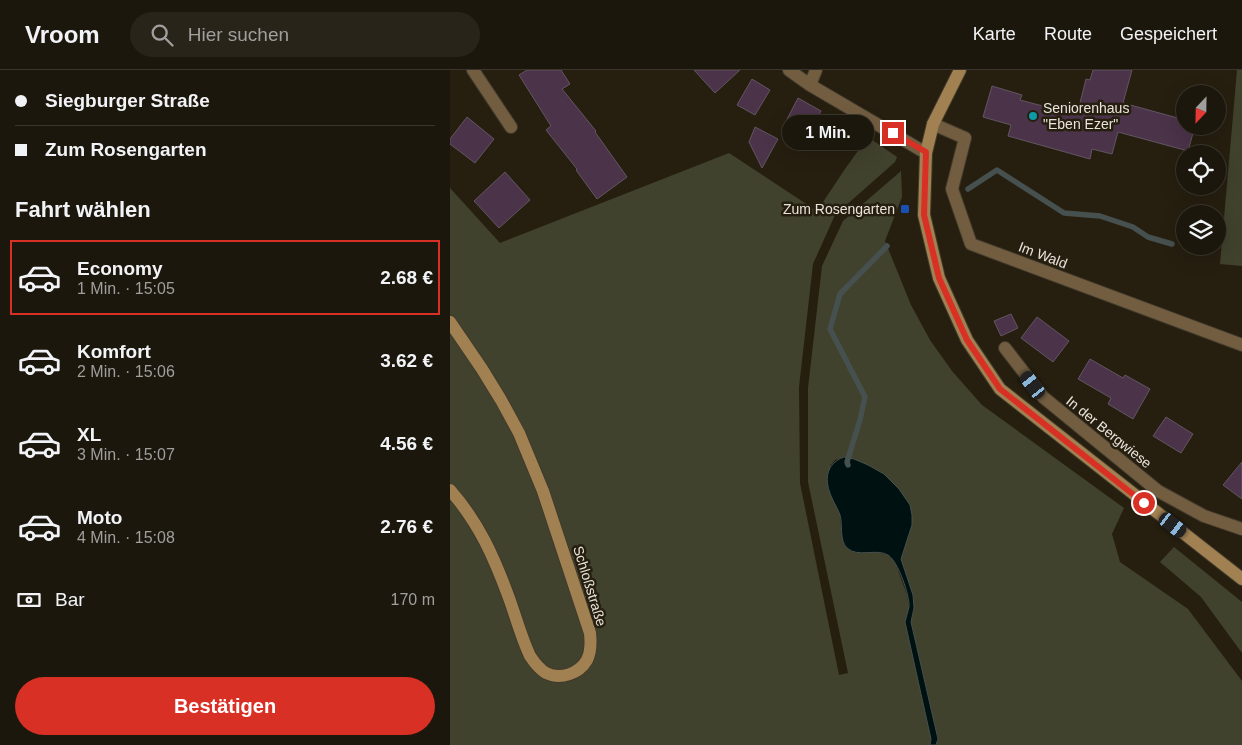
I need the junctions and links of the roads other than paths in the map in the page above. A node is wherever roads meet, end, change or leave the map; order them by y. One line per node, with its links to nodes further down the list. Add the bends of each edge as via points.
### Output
1 (473, 70): 7 (street)
2 (789, 70): 5 (street)
3 (816, 70): 5 (street)
4 (960, 70): 6 (main road)
5 (810, 85): 8 (street)
6 (932, 124): 8 (main road); 10 (street, Im Wald, via 965,138 952,189 971,244)
7 (511, 127)
8 (926, 152): 14 (main road, via 924,215 939,278 967,340 1000,389)
9 (450, 322): 12 (main road, Schloßstraße, via 502,400 544,492 590,633 587,660 576,672 564,676 546,673 530,656 489,548 472,517)
10 (1242, 345)
11 (1005, 348): 13 (street, In der Bergwiese, via 1043,397)
12 (450, 490)
13 (1158, 491): 14 (street); 15 (street, In der Bergwiese, via 1204,516)
14 (1159, 514): 16 (main road)
15 (1242, 529)
16 (1242, 579)

